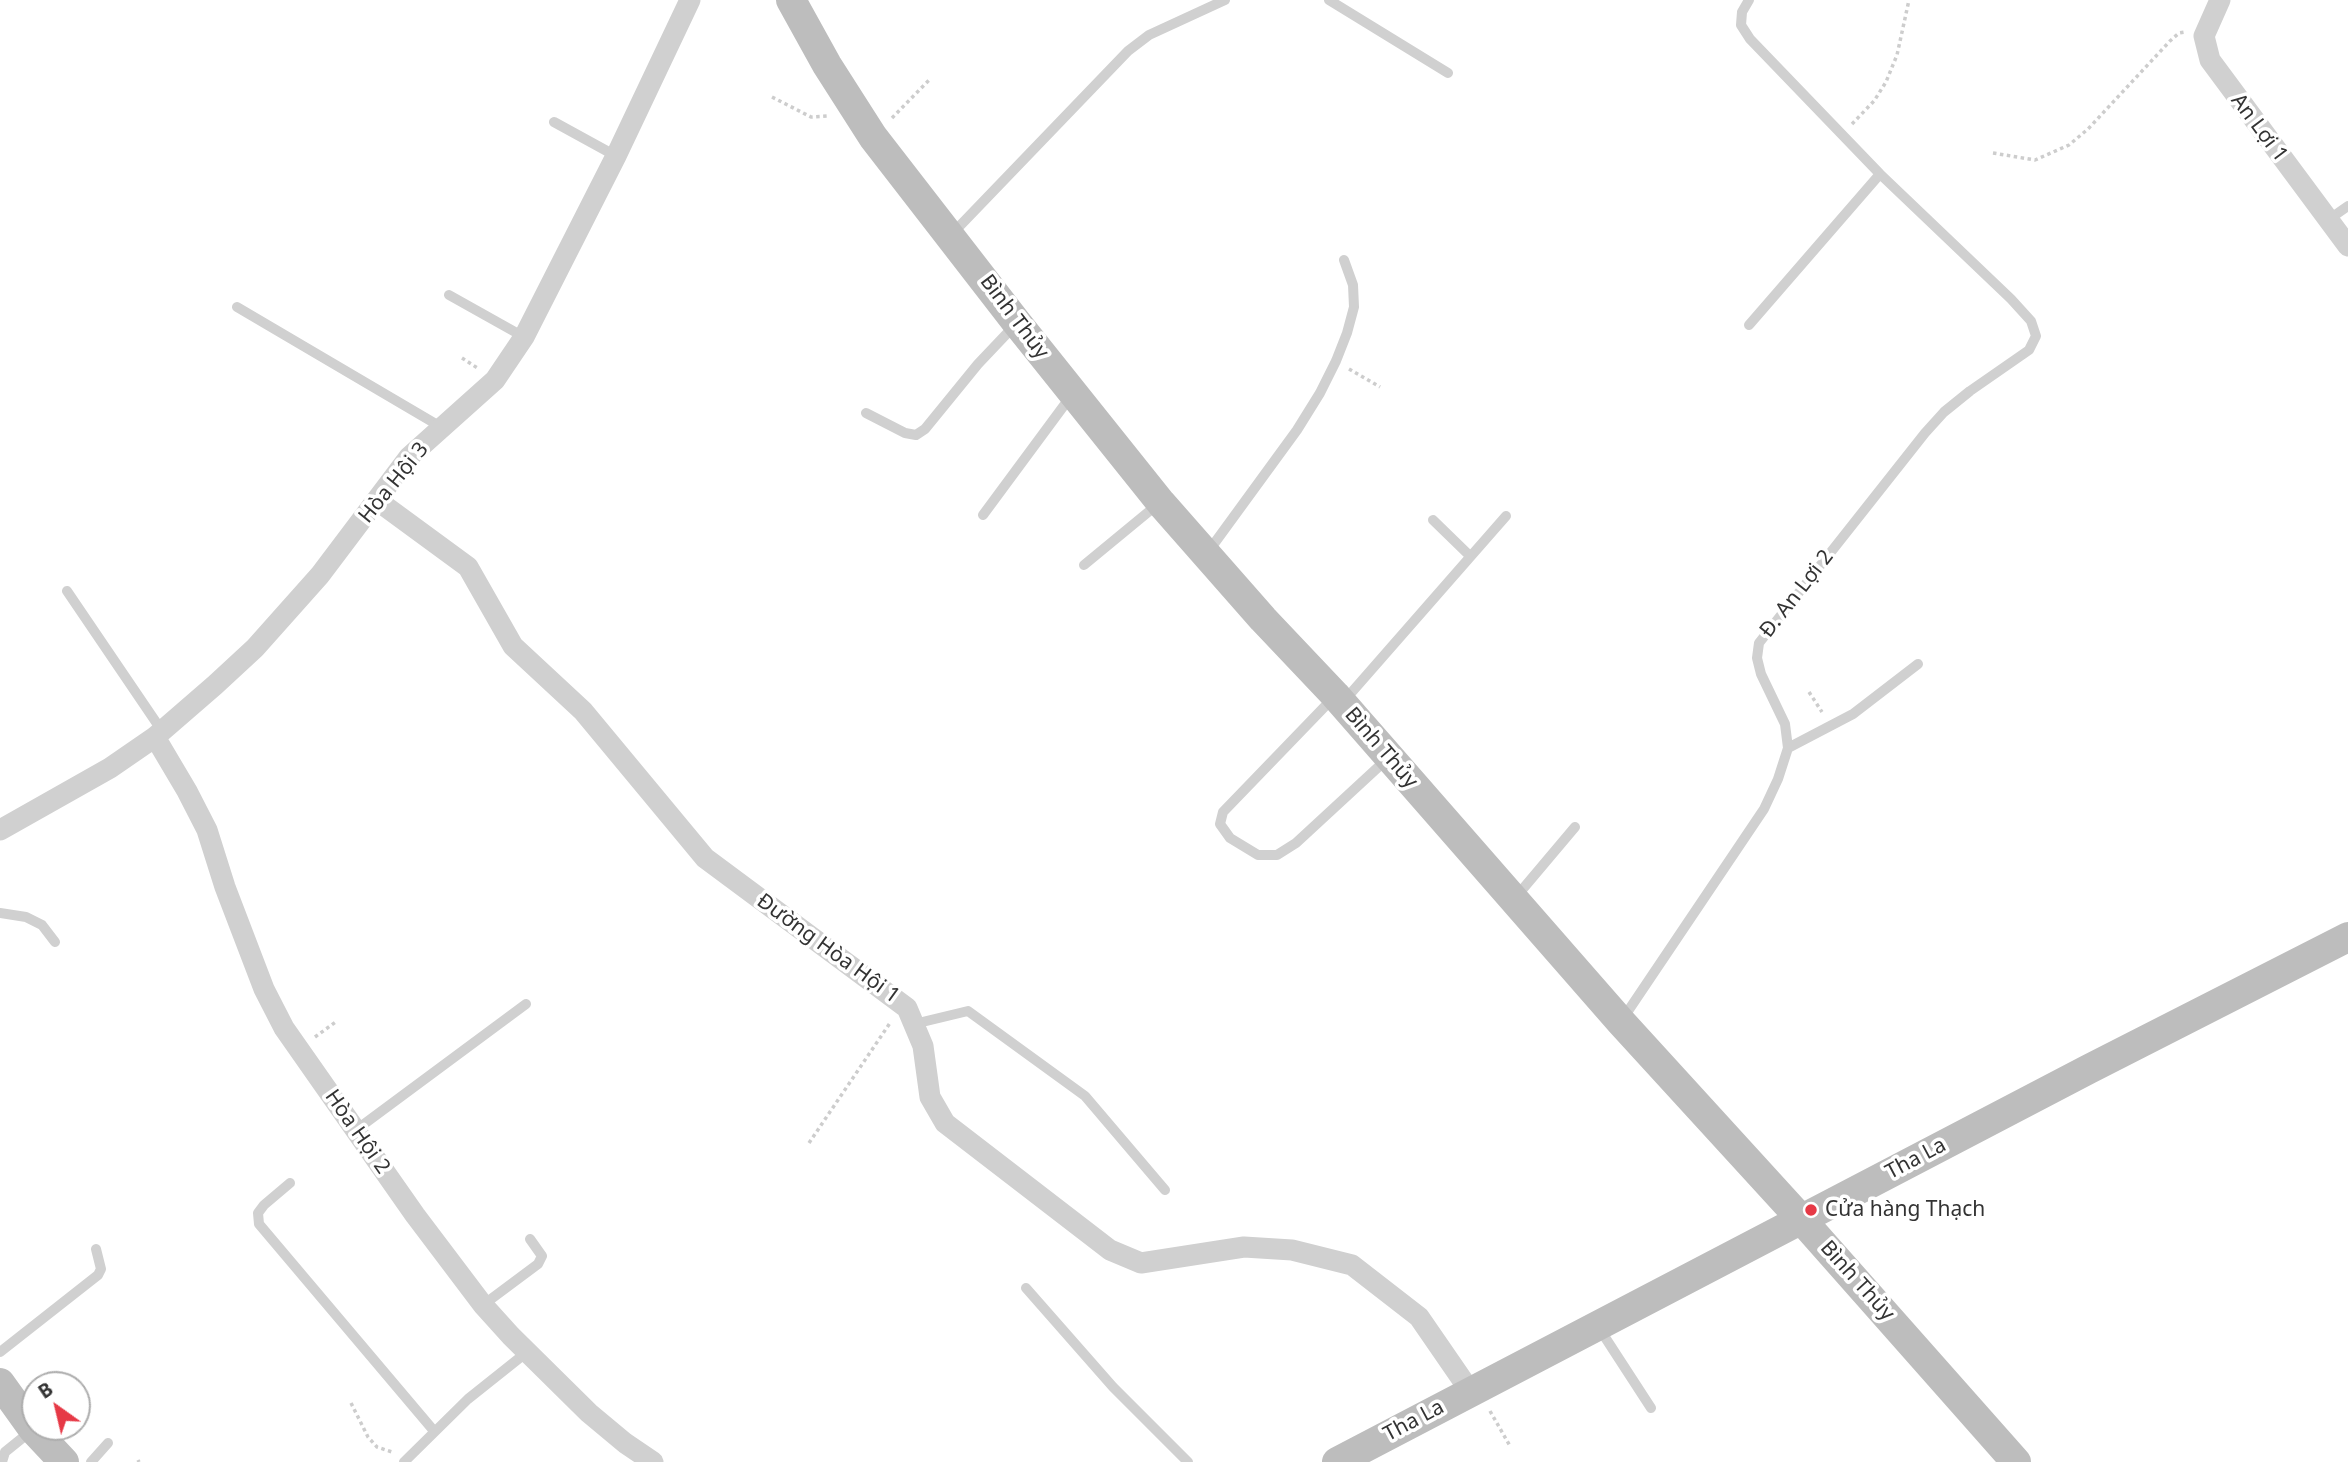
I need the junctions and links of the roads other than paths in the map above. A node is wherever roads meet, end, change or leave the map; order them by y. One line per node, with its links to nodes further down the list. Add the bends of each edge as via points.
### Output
1 (690, 0): 9 (street, Hòa Hội 3)
2 (791, 0): 13 (main road, Bình Thủy, via 873,136)
3 (1224, 0): 13 (lane, via 1149,35 1128,51)
4 (1329, 0): 7 (lane)
5 (1749, 0): 10 (lane, via 1741,25 1750,39)
6 (2220, 0): 12 (street, An Lợi 1, via 2204,36 2210,60)
7 (1448, 73)
8 (554, 122): 9 (lane)
9 (615, 156): 20 (street, Hòa Hội 3)
10 (1880, 174): 19 (lane); 36 (lane, Đ. An Lợi 2, via 2011,299 2031,321 2036,336 2029,350 1944,412 1759,643 1761,674 1786,724)
11 (2348, 206): 12 (lane)
12 (2328, 220): 14 (street, An Lợi 1)
13 (950, 236): 18 (main road, Bình Thủy)
14 (2348, 246)
15 (1344, 260): 29 (lane, via 1353,285 1354,307 1336,361 1297,430)
16 (449, 295): 20 (lane)
17 (237, 307): 23 (lane)
18 (1017, 323): 21 (main road, Bình Thủy); 22 (lane, via 916,435)
19 (1749, 325)
20 (524, 337): 23 (street, Hòa Hội 3, via 495,380)
21 (1073, 393): 25 (main road, Bình Thủy); 26 (lane)
22 (866, 413)
23 (441, 428): 24 (street, Hòa Hội 3, via 409,457)
24 (378, 500): 35 (street, Hòa Hội 3, via 320,576 255,648); 46 (street, Đường Hòa Hội 1, via 468,567 513,646 583,711 705,858 907,1007)
25 (1161, 503): 29 (main road, Bình Thủy); 31 (lane)
26 (983, 515)
27 (1506, 516): 30 (lane)
28 (1433, 520): 30 (lane)
29 (1206, 554): 34 (main road, Bình Thủy)
30 (1470, 556): 34 (lane)
31 (1084, 565)
32 (67, 591): 35 (lane)
33 (1918, 664): 36 (lane, via 1875,699)
34 (1339, 699): 37 (main road, Bình Thủy); 37 (lane, via 1223,812 1220,824 1230,838 1258,855 1277,855 1296,844)
35 (158, 734): 39 (street, Hòa Hội 3, via 110,768); 47 (street, Hòa Hội 2, via 207,830 264,989 284,1028)
36 (1788, 748): 45 (lane, Đ. An Lợi 2, via 1764,809)
37 (1389, 757): 40 (main road, Bình Thủy)
38 (1575, 827): 40 (lane)
39 (0, 830)
40 (1514, 900): 45 (main road, Bình Thủy)
41 (0, 913): 43 (lane, via 42,925)
42 (2348, 937): 50 (main road, Tha La)
43 (55, 942)
44 (526, 1004): 47 (lane)
45 (1620, 1022): 50 (main road, Bình Thủy)
46 (914, 1024): 49 (lane, via 968,1011 1085,1096); 59 (street, Đường Hòa Hội 1, via 923,1046 930,1097 945,1123 1110,1250 1141,1263 1256,1247 1292,1250 1352,1265 1419,1317)
47 (356, 1130): 54 (street, Hòa Hội 2)
48 (290, 1183): 62 (lane, via 264,1205 258,1213 259,1224)
49 (1165, 1190)
50 (1801, 1219): 55 (main road, Tha La); 73 (main road, Bình Thủy)
51 (530, 1239): 54 (lane, via 542,1256 538,1264)
52 (96, 1249): 56 (lane, via 98,1275)
53 (1026, 1288): 71 (lane, via 1113,1387)
54 (483, 1305): 57 (street, Hòa Hội 2)
55 (1597, 1325): 59 (main road, Tha La); 60 (lane)
56 (0, 1352)
57 (527, 1352): 62 (lane); 70 (street, Hòa Hội 2, via 589,1413)
58 (0, 1383): 61 (main road)
59 (1474, 1390): 72 (main road, Tha La)
60 (1651, 1408)
61 (21, 1412)
62 (433, 1431): 66 (lane)
63 (21, 1439): 67 (lane, via 5,1452)
64 (44, 1441): 68 (main road)
65 (108, 1443): 69 (lane)
66 (407, 1458)
67 (2, 1462)
68 (64, 1462)
69 (90, 1462)
70 (653, 1462)
71 (1188, 1462)
72 (1337, 1462)
73 (2017, 1462)

